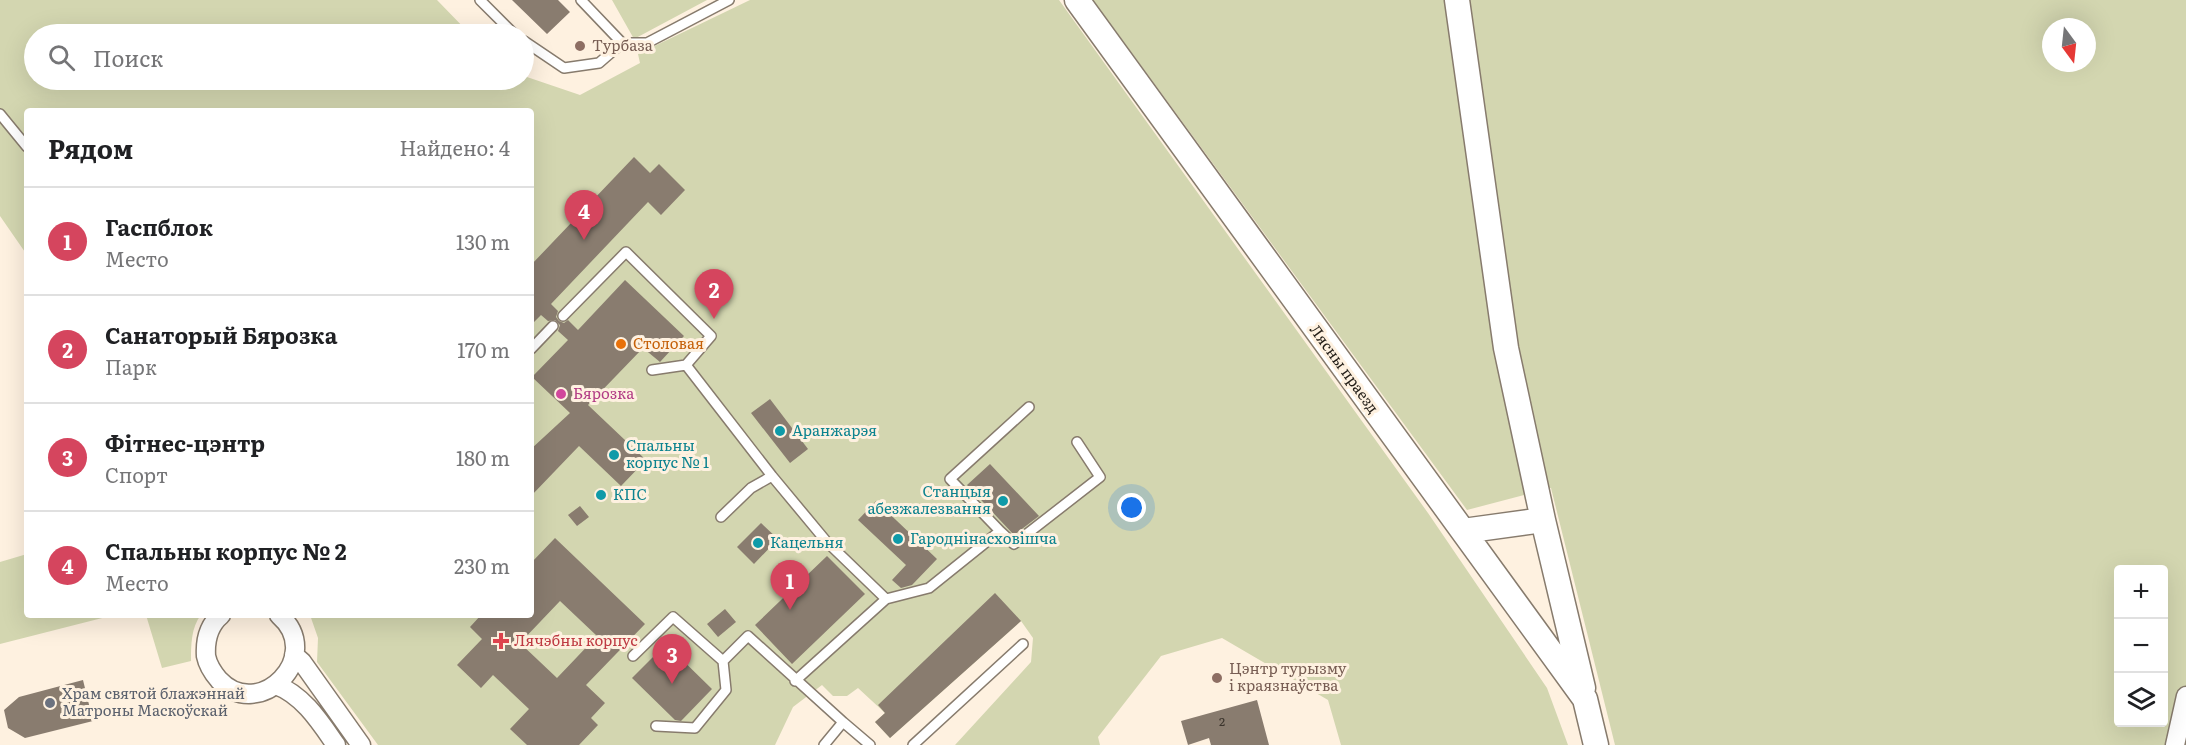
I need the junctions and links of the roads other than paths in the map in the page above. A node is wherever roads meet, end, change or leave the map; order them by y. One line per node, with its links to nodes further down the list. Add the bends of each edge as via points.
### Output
1 (480, 0): 6 (lane)
2 (582, 0): 7 (lane)
3 (729, 0): 7 (lane, via 646,43)
4 (1077, 0): 22 (street, Лясны праезд)
5 (1457, 0): 20 (street, via 1506,348)
6 (504, 24)
7 (622, 43): 8 (lane, via 599,63 564,68)
8 (534, 48)
9 (0, 114): 10 (lane)
10 (24, 143)
11 (563, 316): 14 (lane, via 626,252 711,336)
12 (553, 326): 13 (lane)
13 (534, 346)
14 (686, 365): 15 (lane); 18 (lane)
15 (652, 370)
16 (1029, 407): 21 (lane, via 950,479)
17 (1077, 442): 21 (lane, via 1100,477 1014,544)
18 (772, 476): 19 (lane, via 751,488); 23 (lane, via 826,541)
19 (721, 517)
20 (1543, 520): 22 (street); 33 (street)
21 (1000, 531): 23 (lane, via 928,588)
22 (1463, 531): 33 (street, Лясны праезд)
23 (886, 598): 30 (lane)
24 (219, 618): 31 (street, via 208,632 205,646 213,673 223,684 242,692 263,691)
25 (281, 618): 27 (street, via 291,630)
26 (1023, 644): 40 (lane)
27 (294, 655): 31 (street, via 288,671); 37 (street)
28 (633, 656): 29 (lane, via 673,617)
29 (723, 661): 30 (lane, via 748,636); 35 (lane, via 726,690 695,728)
30 (795, 681): 34 (lane)
31 (276, 685): 36 (street, via 290,690)
32 (2186, 696): 42 (street)
33 (1585, 699): 41 (street, Лясны праезд)
34 (843, 722): 38 (lane); 39 (lane)
35 (656, 726)
36 (336, 745)
37 (361, 745)
38 (824, 745)
39 (870, 745)
40 (913, 745)
41 (1596, 745)
42 (2175, 745)

